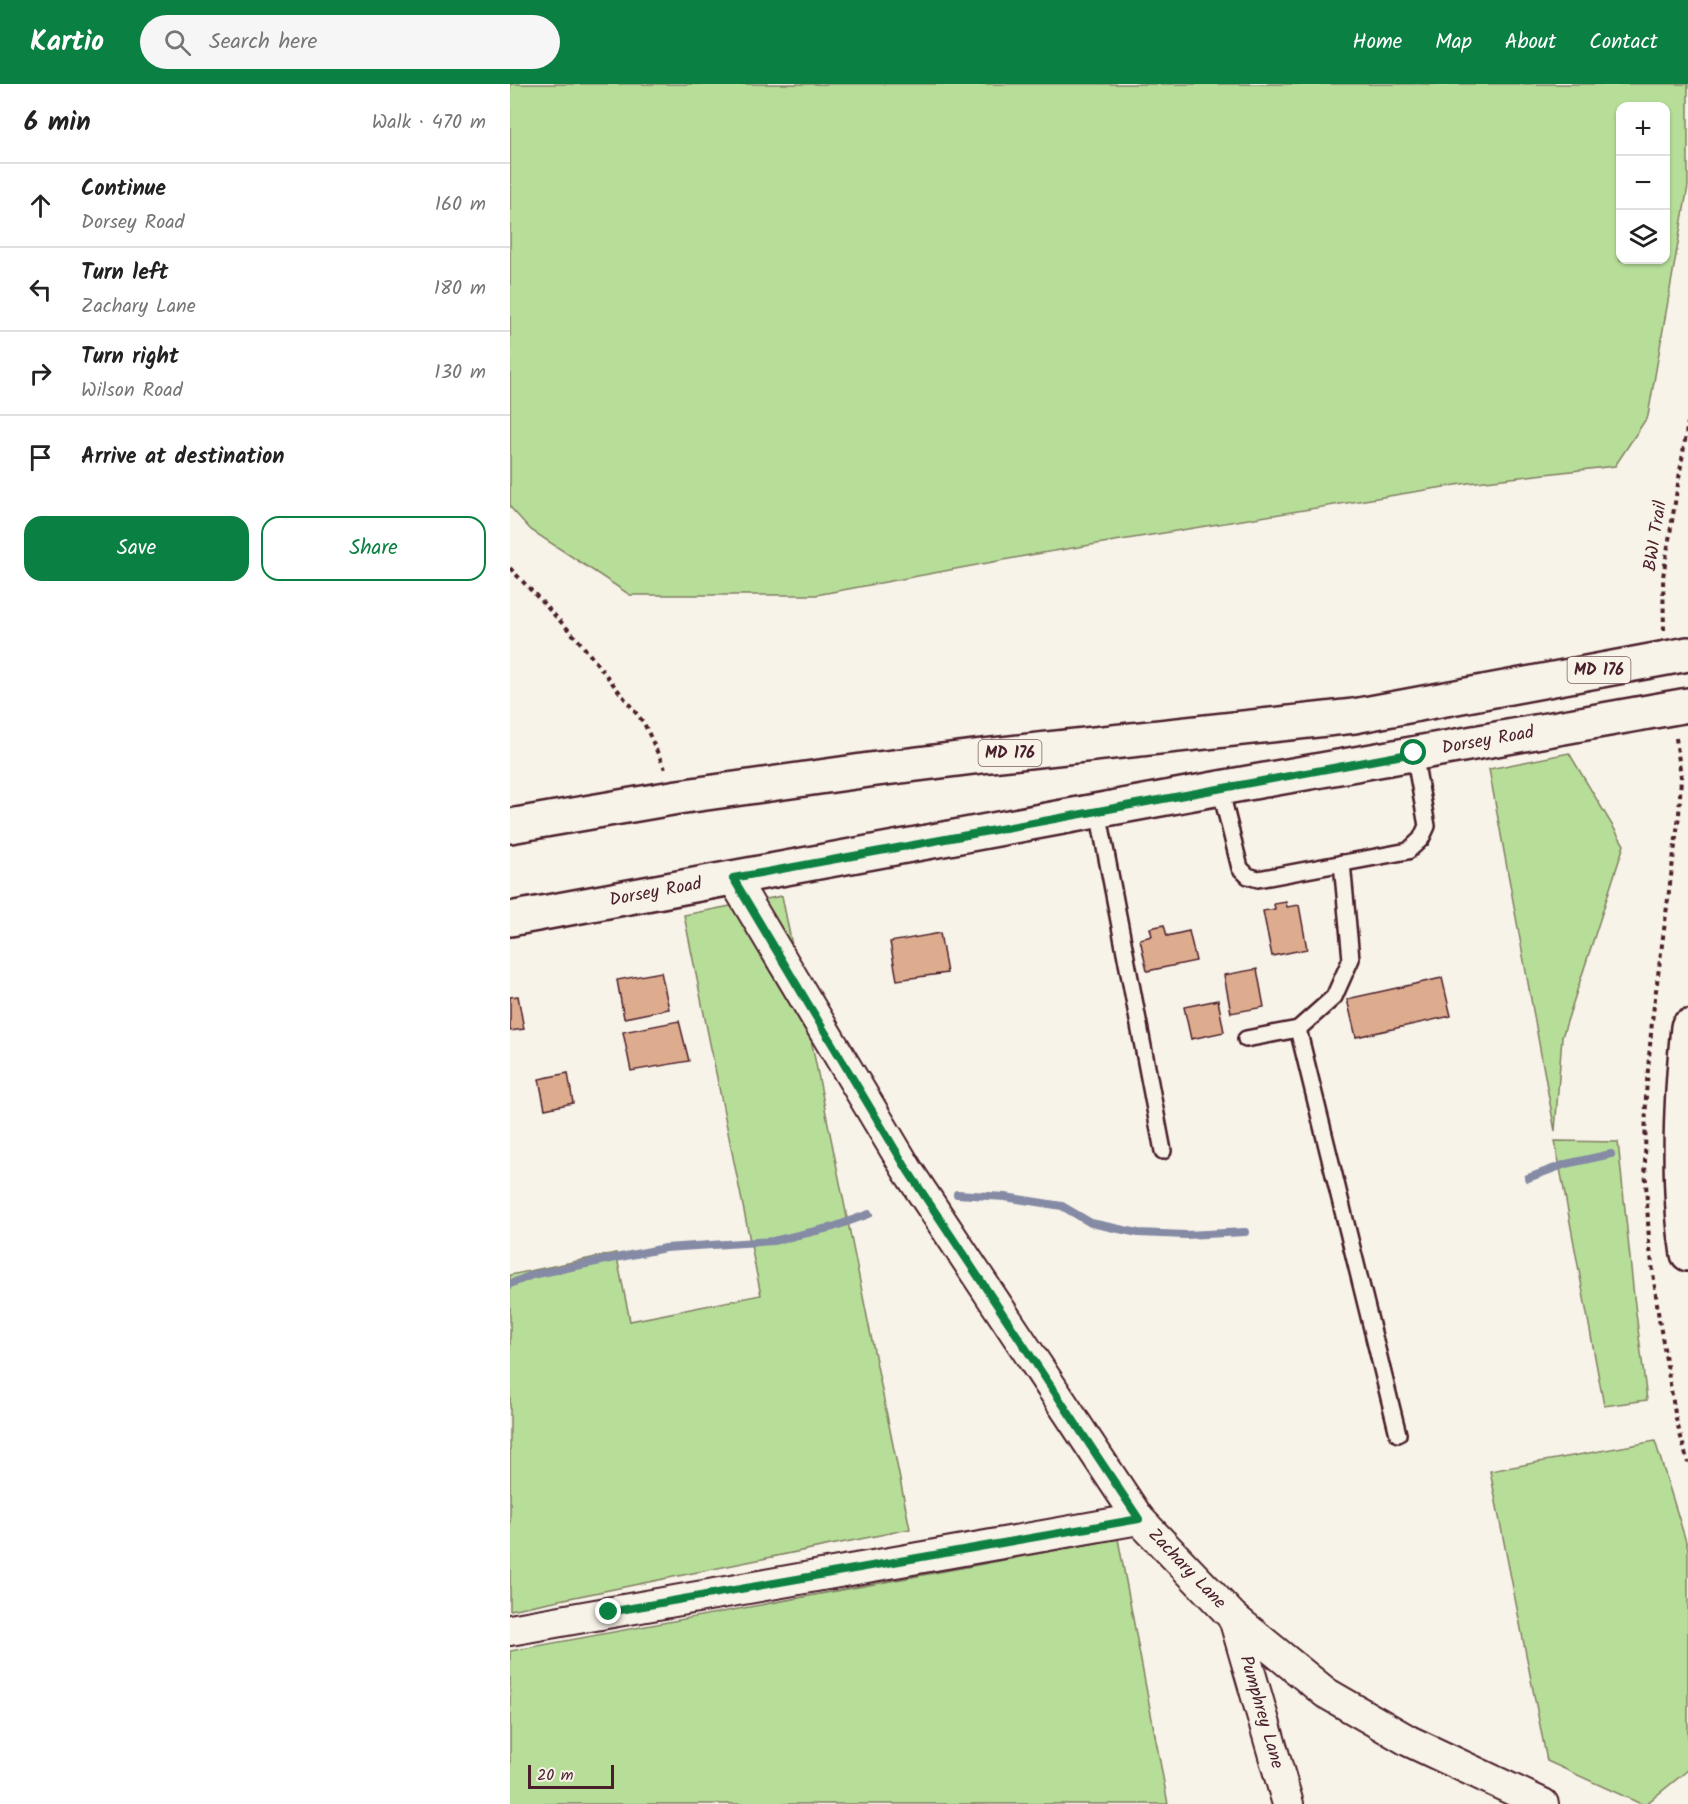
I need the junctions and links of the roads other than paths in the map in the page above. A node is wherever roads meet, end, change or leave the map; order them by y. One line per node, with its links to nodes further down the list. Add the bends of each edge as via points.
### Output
1 (1688, 654): 6 (main road, MD 176, via 1354,716 982,756 678,797)
2 (1688, 705): 3 (main road, Dorsey Road)
3 (1414, 753): 4 (main road, Dorsey Road); 7 (lane, via 1426,826 1421,839 1408,851)
4 (1220, 788): 5 (main road, Dorsey Road); 7 (lane, via 1240,868 1248,876 1258,879)
5 (1098, 811): 8 (main road, Dorsey Road); 13 (lane)
6 (510, 826)
7 (1342, 863): 11 (lane, via 1351,959 1334,997)
8 (733, 878): 9 (main road, Dorsey Road); 16 (street, Zachary Lane, via 908,1171)
9 (510, 919)
10 (1688, 1027): 14 (main road, via 1682,1156)
11 (1298, 1029): 12 (lane); 15 (lane)
12 (1246, 1039)
13 (1163, 1151)
14 (1688, 1254)
15 (1398, 1434)
16 (1139, 1519): 17 (street, Zachary Lane); 18 (street)
17 (1234, 1618): 19 (street, Zachary Lane, via 1326,1693 1408,1741); 20 (street, Pumphrey Lane)
18 (510, 1630)
19 (1529, 1801)
20 (1288, 1804)

